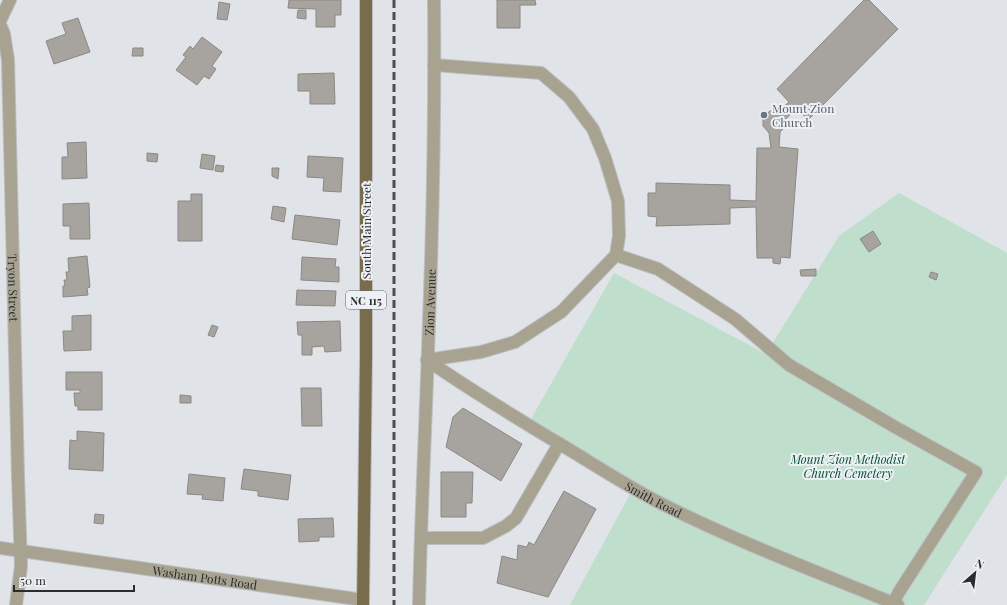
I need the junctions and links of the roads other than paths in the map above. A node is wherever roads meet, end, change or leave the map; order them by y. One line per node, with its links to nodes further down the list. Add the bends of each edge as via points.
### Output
1 (10, 0): 4 (street)
2 (366, 0): 13 (main road, South Main Street / NC 115)
3 (434, 0): 6 (street, Zion Avenue)
4 (0, 21)
5 (0, 24): 12 (street, Tryon Street, via 8,60)
6 (434, 65): 7 (street, via 541,74 569,97 593,129 618,201 619,236); 8 (street, Zion Avenue)
7 (616, 256): 8 (street, via 561,312 515,342 481,352); 14 (street, via 658,269 735,318 788,365 976,472 899,592)
8 (427, 360): 9 (street, Smith Road); 10 (street, Zion Avenue)
9 (559, 444): 10 (street, via 516,518 506,526 483,538); 14 (street, Smith Road, via 677,511 730,536)
10 (421, 538): 16 (street, Zion Avenue)
11 (0, 548): 12 (street, Washam Potts Road)
12 (20, 552): 13 (street, Washam Potts Road); 15 (street, Tryon Street, via 21,566)
13 (363, 603)
14 (896, 604)
15 (16, 605)
16 (419, 605)

